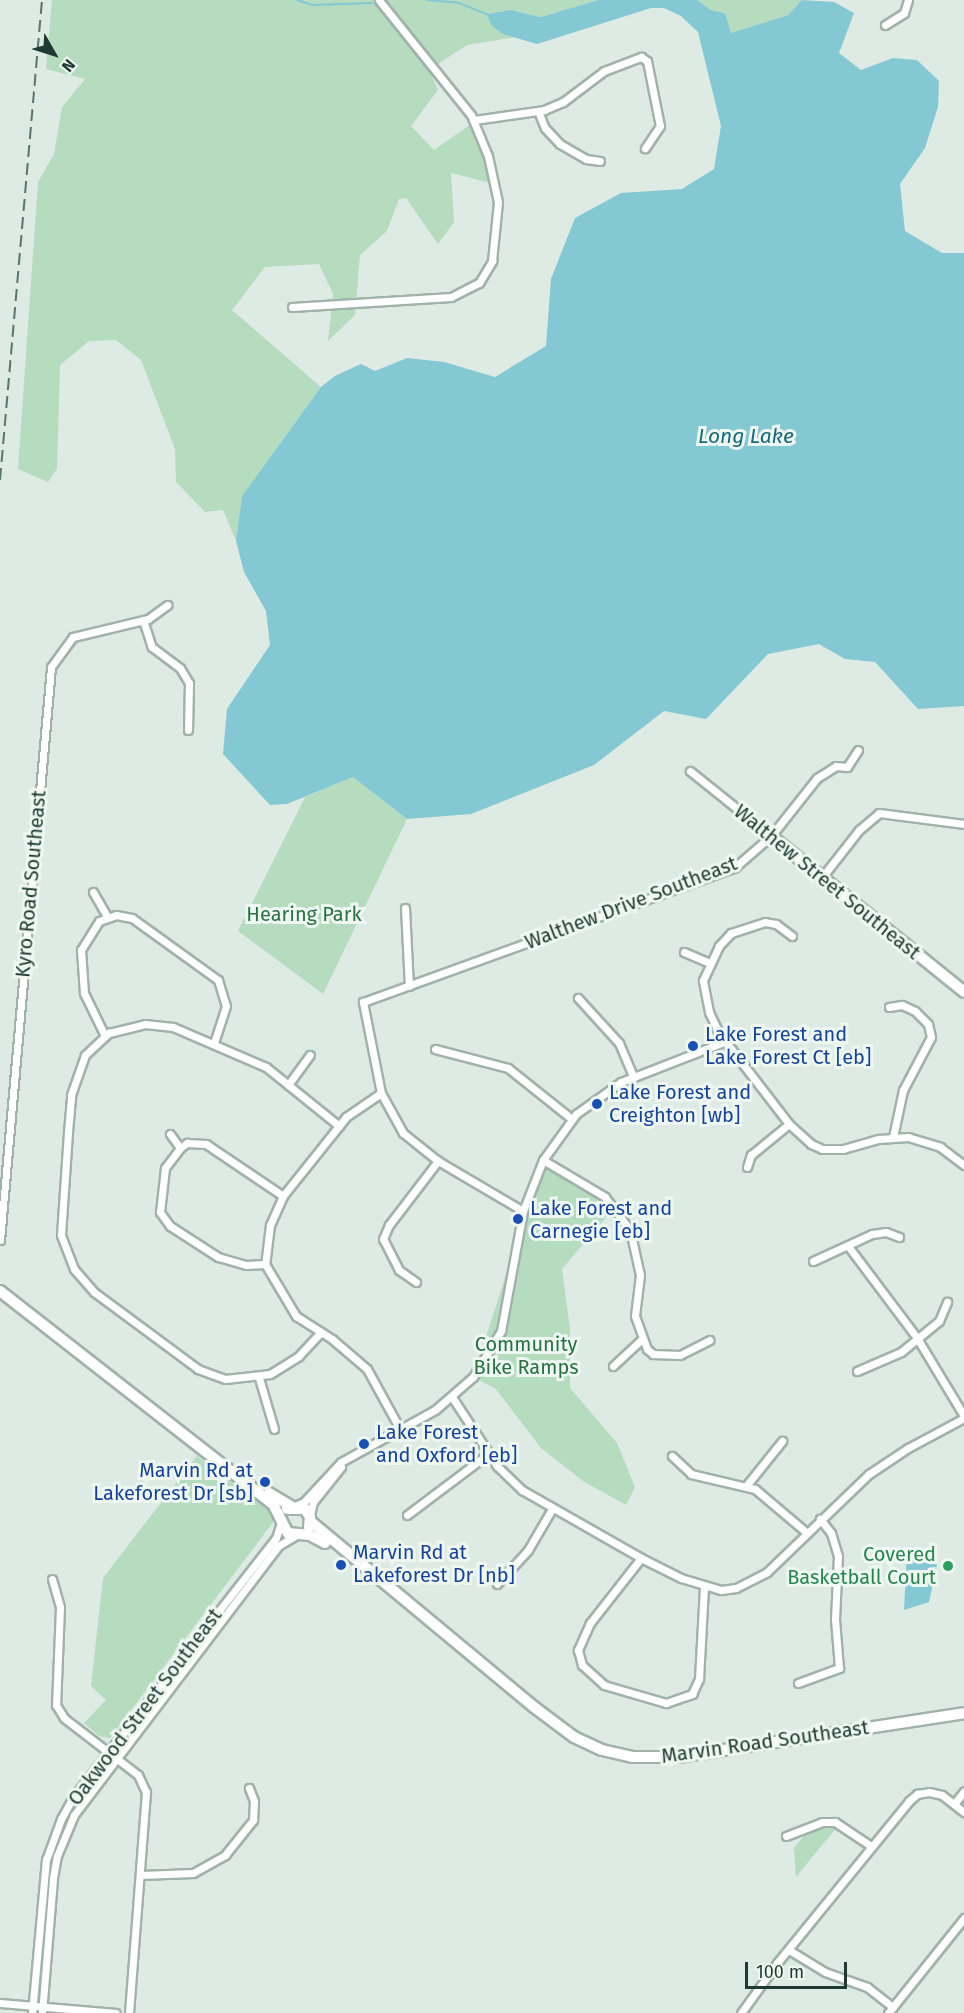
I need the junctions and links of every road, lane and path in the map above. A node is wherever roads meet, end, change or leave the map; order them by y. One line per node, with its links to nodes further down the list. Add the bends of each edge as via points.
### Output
1 (379, 0): 5 (street)
2 (908, 0): 3 (street, via 904,13)
3 (885, 25)
4 (538, 111): 5 (street); 6 (street, via 562,102 604,71 641,57 647,61 660,126); 7 (street, via 545,128 560,144 586,159)
5 (474, 120): 8 (street, via 495,179 498,202 496,244 479,283 451,297)
6 (645, 148)
7 (600, 161)
8 (292, 307)
9 (166, 605): 10 (street, Kyro Road Southeast)
10 (143, 620): 11 (street, via 152,647 180,669 189,682); 48 (street, Kyro Road Southeast, via 73,637 51,667)
11 (188, 730)
12 (858, 750): 15 (street, Walthew Drive Southeast, via 847,767 836,766 817,778)
13 (690, 771): 15 (street, Walthew Street Southeast)
14 (964, 824): 16 (street, via 879,813 859,830)
15 (771, 836): 16 (street, Walthew Street Southeast); 23 (street, Walthew Drive Southeast, via 734,868)
16 (823, 876): 24 (street, Walthew Street Southeast)
17 (93, 892): 19 (street)
18 (405, 908): 23 (street)
19 (107, 916): 27 (street, via 84,939 80,962 84,993); 29 (street, via 132,918 218,980 226,1006)
20 (792, 936): 22 (street, via 776,924 754,923 731,933)
21 (684, 952): 22 (street)
22 (708, 962): 28 (street, via 704,999)
23 (409, 986): 34 (street, Walthew Drive Southeast, via 363,1002)
24 (964, 992)
25 (578, 998): 32 (street, via 620,1043)
26 (889, 1007): 39 (street, via 902,1005 915,1011 928,1023 931,1037 903,1090)
27 (105, 1036): 29 (street, via 125,1026 162,1024); 61 (street, via 85,1055 72,1095 62,1218 68,1259 94,1292 198,1369 225,1379)
28 (726, 1041): 32 (street); 36 (street)
29 (214, 1044): 33 (street, via 266,1067)
30 (435, 1049): 35 (street, via 508,1068)
31 (310, 1055): 33 (street)
32 (633, 1077): 35 (street, via 597,1097)
33 (288, 1085): 37 (street)
34 (381, 1093): 37 (street); 42 (street, via 403,1133)
35 (572, 1119): 41 (street)
36 (789, 1124): 39 (street, via 822,1149 843,1149); 44 (street, via 751,1155)
37 (339, 1126): 45 (street)
38 (170, 1134): 40 (street)
39 (893, 1137): 43 (street, via 939,1147)
40 (180, 1148): 45 (street, via 195,1143 214,1148); 51 (street, via 165,1168 160,1203 164,1219 207,1252 246,1265)
41 (543, 1160): 46 (street); 57 (street, via 605,1197 630,1230 640,1275 635,1316)
42 (438, 1161): 46 (street); 52 (street, via 388,1225 383,1239 399,1270)
43 (964, 1165)
44 (747, 1167)
45 (283, 1196): 51 (street, via 270,1225)
46 (523, 1211): 62 (street, via 501,1331 473,1377)
47 (899, 1237): 49 (street, via 886,1232 872,1234)
48 (0, 1240)
49 (848, 1246): 50 (street); 56 (street)
50 (813, 1261)
51 (265, 1264): 55 (street, via 288,1306)
52 (416, 1282)
53 (0, 1291): 66 (street)
54 (947, 1302): 56 (street, via 939,1321)
55 (321, 1332): 61 (street, via 299,1356); 64 (street, via 367,1369)
56 (917, 1338): 60 (street, via 878,1364); 63 (street)
57 (642, 1339): 58 (street, via 653,1354 680,1355); 59 (street)
58 (709, 1340)
59 (613, 1366)
60 (856, 1371)
61 (259, 1378): 65 (street)
62 (452, 1397): 64 (street); 68 (street)
63 (964, 1417): 76 (street, via 885,1463)
64 (400, 1429): 70 (street)
65 (273, 1430)
66 (186, 1434): 72 (street); 77 (street, via 273,1504)
67 (782, 1441): 71 (street)
68 (488, 1454): 73 (street, via 522,1490); 74 (street)
69 (672, 1456): 71 (street, via 691,1474)
70 (348, 1459): 72 (street, via 328,1473 304,1502); 75 (street, via 313,1502)
71 (746, 1486): 78 (street, via 775,1502)
72 (293, 1506): 75 (street, via 304,1509); 77 (street)
73 (552, 1509): 80 (street); 82 (street, via 528,1550)
74 (407, 1515)
75 (310, 1519): 79 (street); 84 (street, Marvin Road Southeast)
76 (820, 1520): 78 (street); 85 (street, via 831,1533 838,1556 835,1619 839,1668)
77 (281, 1521): 79 (street, via 288,1533); 87 (street, Oakwood Street Southeast, via 276,1538)
78 (807, 1533): 83 (street, via 767,1572 748,1584 721,1590)
79 (298, 1535): 84 (street, Marvin Road Southeast, via 321,1540); 88 (street, Oakwood Street Southeast, via 278,1546)
80 (640, 1557): 83 (street); 83 (street, via 590,1623 578,1650 582,1665 604,1685 666,1703 692,1694 699,1679)
81 (52, 1579): 87 (street, via 60,1607 56,1705 64,1718)
82 (497, 1584)
83 (704, 1586)
84 (402, 1599): 86 (street, Marvin Road Southeast, via 561,1728 588,1744 629,1757 678,1757)
85 (798, 1683)
86 (964, 1713)
87 (108, 1752): 88 (street); 99 (street, Oakwood Street Southeast, via 72,1799 46,1860)
88 (116, 1758): 95 (street, via 138,1775 146,1792); 100 (street, Oakwood Street Southeast, via 75,1815 57,1856)
89 (249, 1788): 95 (street, via 255,1807 253,1820 225,1855 194,1873)
90 (964, 1791): 91 (street)
91 (954, 1804): 92 (street); 94 (street, via 942,1795 917,1794)
92 (964, 1812)
93 (786, 1836): 94 (street, via 822,1822 835,1822)
94 (872, 1846): 97 (street)
95 (141, 1875): 103 (street)
96 (964, 1918): 101 (street)
97 (789, 1950): 101 (street, via 825,1972 867,1987); 104 (street)
98 (0, 2003): 99 (street)
99 (33, 2009): 100 (street)
100 (42, 2010): 102 (street)
101 (890, 2010)
102 (116, 2013)
103 (129, 2013)
104 (741, 2013)

